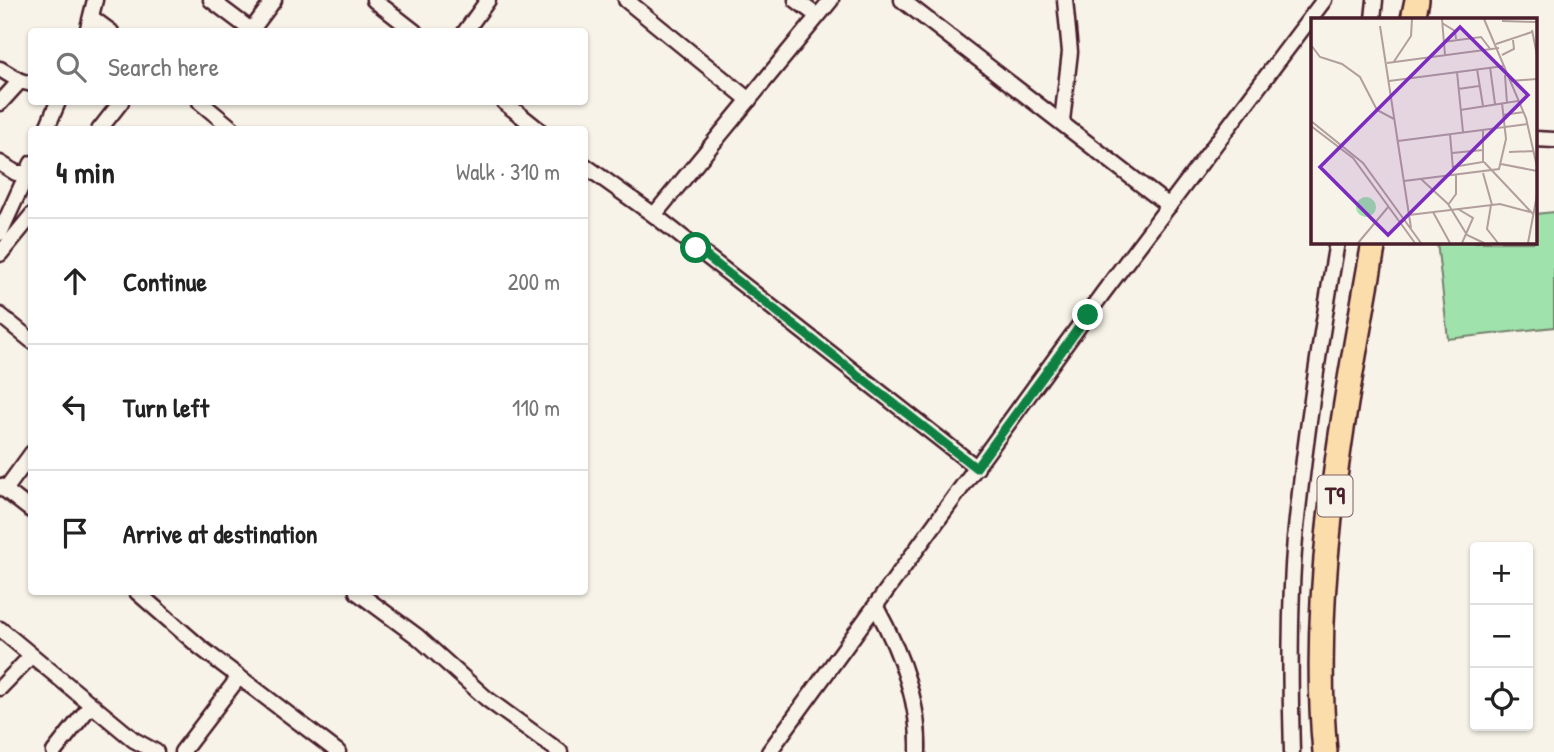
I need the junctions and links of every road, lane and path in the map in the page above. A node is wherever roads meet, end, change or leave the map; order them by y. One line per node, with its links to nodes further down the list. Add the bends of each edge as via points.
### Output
1 (95, 0): 17 (street)
2 (211, 0): 18 (street)
3 (274, 0): 19 (street)
4 (374, 0): 20 (street)
5 (488, 0): 21 (street)
6 (626, 0): 24 (street)
7 (796, 0): 14 (street)
8 (831, 0): 14 (street)
9 (902, 0): 30 (street)
10 (1065, 0): 30 (street, via 1070,52)
11 (1324, 0): 41 (street)
12 (1376, 0): 15 (street)
13 (1417, 0): 16 (highway)
14 (816, 15): 24 (street)
15 (1373, 18)
16 (1413, 18)
17 (89, 25)
18 (246, 28)
19 (252, 28)
20 (410, 28)
21 (468, 28)
22 (0, 69): 23 (street)
23 (26, 83): 25 (street)
24 (749, 100): 42 (street)
25 (0, 103)
26 (57, 105): 31 (street)
27 (119, 105): 32 (street)
28 (206, 105): 33 (street)
29 (508, 105): 34 (street)
30 (1062, 121): 41 (street)
31 (48, 126)
32 (102, 126)
33 (230, 126)
34 (534, 126)
35 (1536, 139): 36 (street)
36 (1554, 140)
37 (0, 163): 38 (street, via 16,173)
38 (28, 168)
39 (588, 168): 42 (street)
40 (28, 170): 44 (street)
41 (1169, 206): 51 (street)
42 (654, 215): 51 (street)
43 (28, 220): 47 (street)
44 (0, 233)
45 (1337, 243): 69 (street, via 1295,540)
46 (1374, 243): 70 (highway, T9, via 1348,390 1325,572)
47 (0, 254)
48 (0, 315): 49 (street)
49 (28, 338)
50 (28, 458): 52 (street)
51 (976, 468): 56 (street)
52 (2, 488): 53 (street)
53 (28, 508)
54 (140, 595): 59 (street)
55 (361, 595): 66 (street, via 418,637 487,699)
56 (876, 607): 67 (street); 68 (street, via 901,661 916,713)
57 (0, 629): 58 (street)
58 (31, 656): 60 (street); 61 (street)
59 (239, 677): 64 (street); 65 (street)
60 (0, 688)
61 (91, 705): 62 (street); 63 (street)
62 (54, 752)
63 (156, 752)
64 (182, 752)
65 (338, 752)
66 (560, 752)
67 (769, 752)
68 (918, 752)
69 (1292, 752)
70 (1325, 752)

